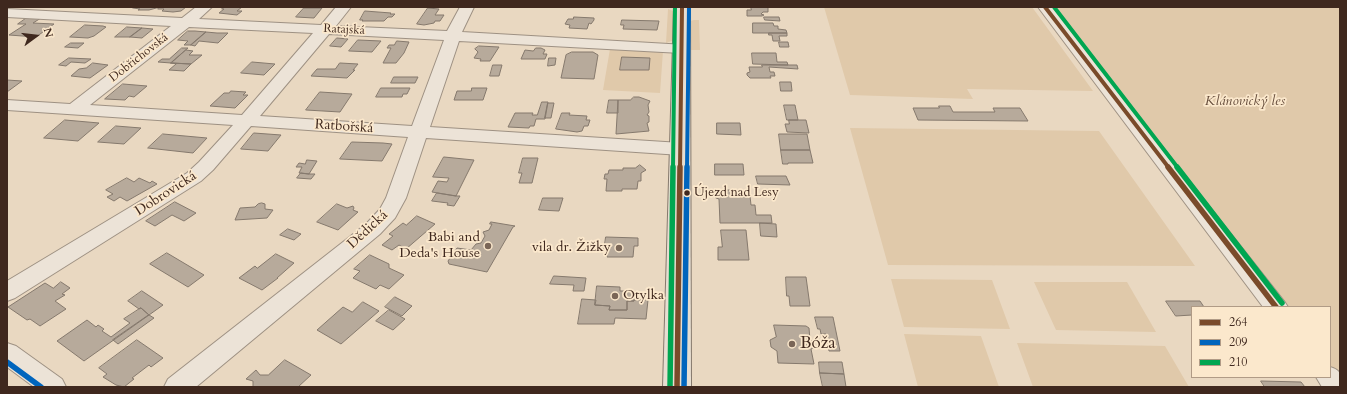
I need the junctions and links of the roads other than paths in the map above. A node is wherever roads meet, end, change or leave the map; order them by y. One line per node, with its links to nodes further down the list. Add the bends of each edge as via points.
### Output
1 (205, 7): 7 (street, Dobřichovská)
2 (344, 7): 8 (street, Dobrovická)
3 (467, 7): 9 (street, Dědická)
4 (682, 7): 10 (main road)
5 (1045, 7): 17 (street)
6 (7, 13): 7 (street, Ratajská)
7 (186, 21): 8 (street, Ratajská); 12 (street, Dobřichovská)
8 (326, 29): 9 (street, Ratajská); 13 (street, Dobrovická)
9 (453, 36): 10 (street, Ratajská); 14 (street, Dědická)
10 (681, 48): 15 (main road)
11 (7, 105): 12 (street, Ratbořská)
12 (73, 110): 13 (street, Ratbořská)
13 (246, 121): 14 (street, Ratbořská); 16 (street, Dobrovická, via 194,177)
14 (420, 132): 15 (street, Ratbořská); 21 (street, Dědická, via 396,198 388,213 373,229)
15 (681, 149): 22 (main road)
16 (7, 292)
17 (1275, 306)
18 (7, 353): 20 (street)
19 (1330, 378): 23 (street)
20 (53, 387)
21 (177, 387)
22 (677, 387)
23 (1337, 387)

